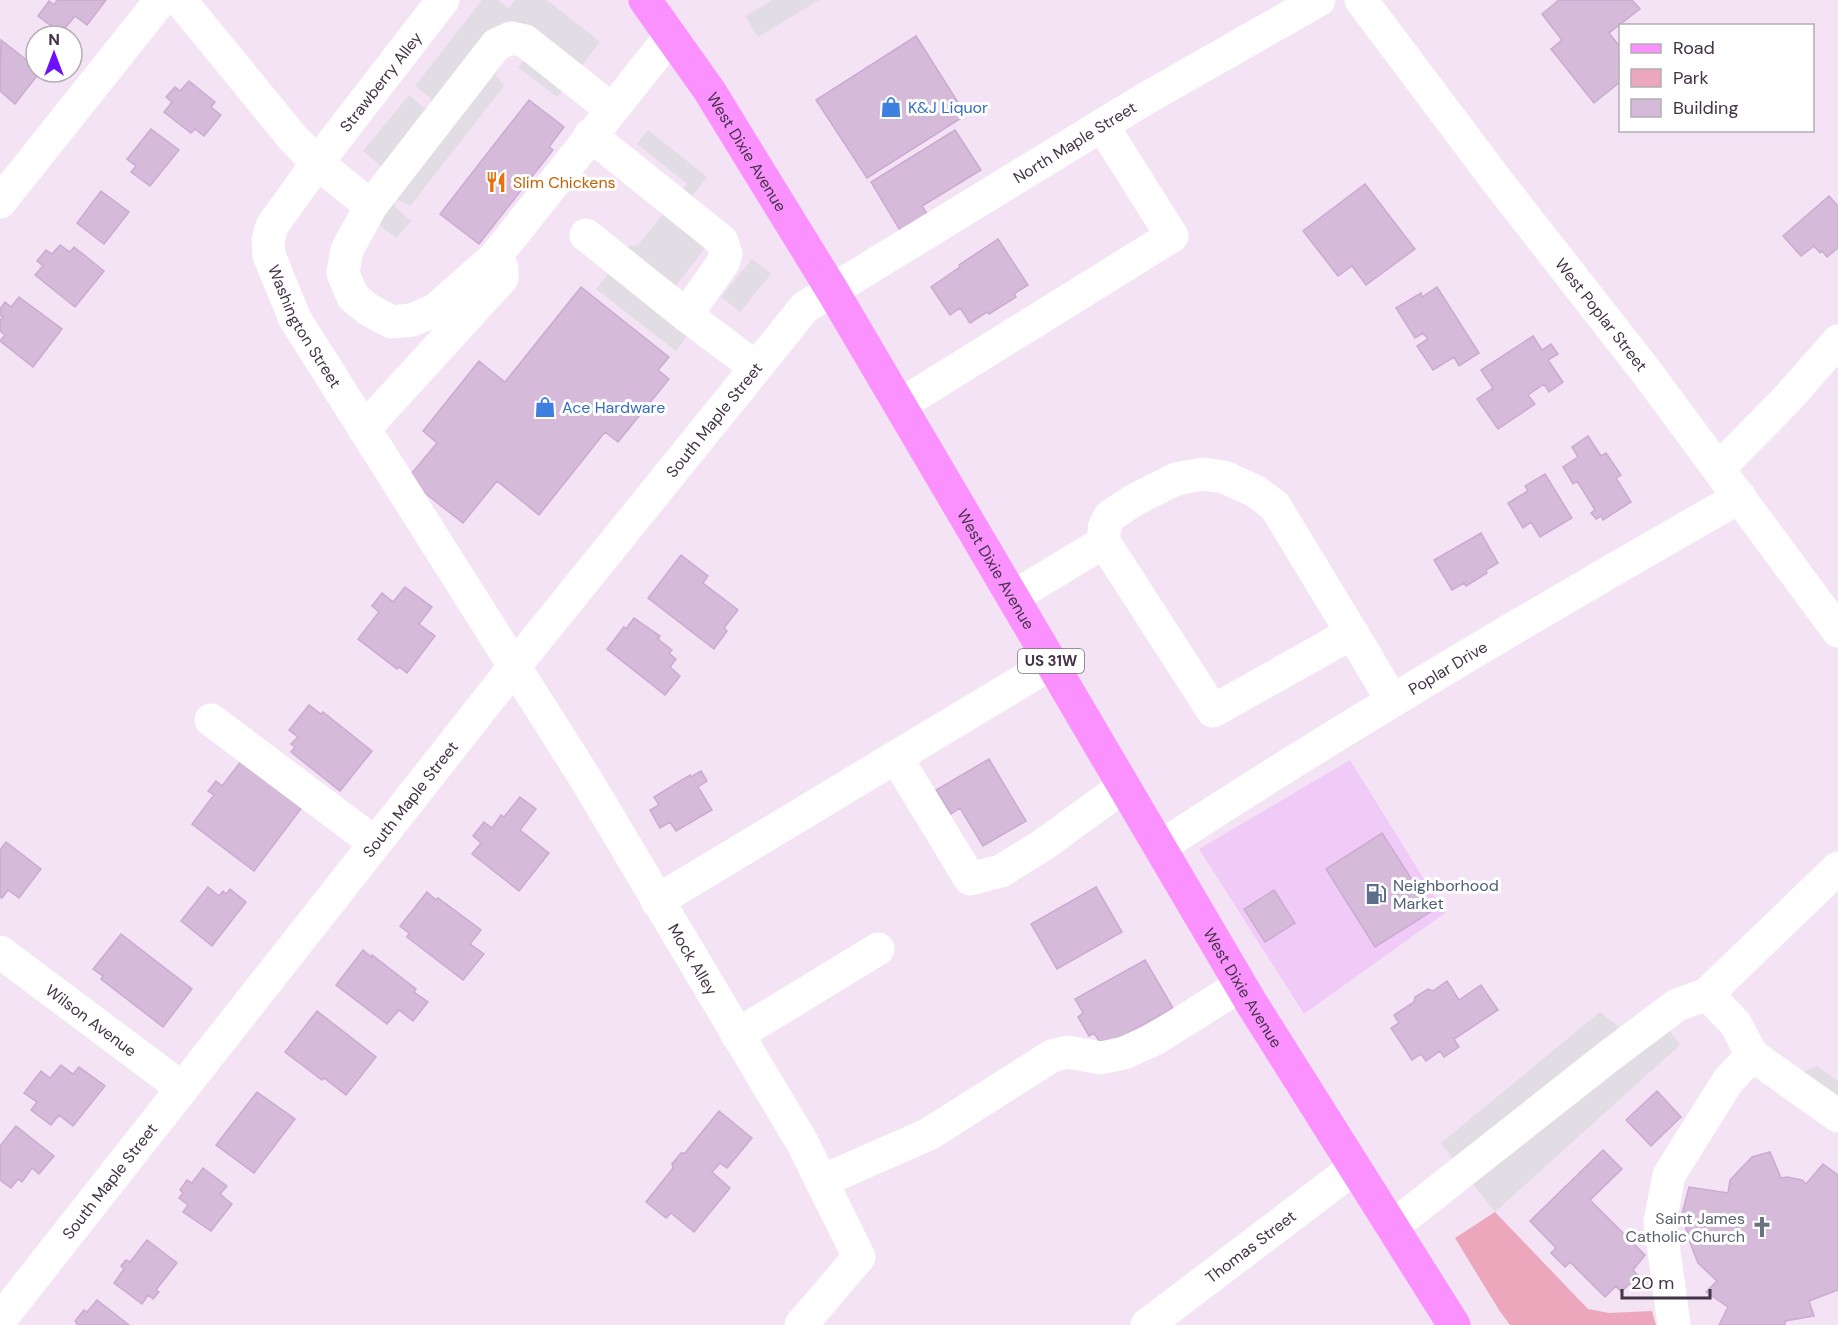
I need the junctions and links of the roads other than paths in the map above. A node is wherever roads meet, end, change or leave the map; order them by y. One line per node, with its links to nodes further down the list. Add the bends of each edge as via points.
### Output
1 (161, 0): 12 (street)
2 (180, 0): 11 (street)
3 (444, 0): 11 (street, Strawberry Alley)
4 (645, 0): 7 (main road, West Dixie Avenue / US 31W)
5 (1319, 0): 9 (street, North Maple Street)
6 (1361, 0): 22 (street, West Poplar Street)
7 (670, 37): 8 (street); 16 (main road, West Dixie Avenue / US 31W, via 709,90)
8 (611, 109): 10 (street); 13 (street, via 525,41 510,38 496,45)
9 (1102, 125): 16 (street, North Maple Street); 20 (street, via 1172,236)
10 (590, 135): 15 (street); 17 (street, via 722,241 726,254 723,263)
11 (317, 163): 13 (street); 21 (street, Washington Street, via 272,226 269,255 295,319)
12 (0, 202)
13 (371, 206): 15 (street, via 347,250 343,273 353,297 392,321 412,320 435,310)
14 (586, 235): 17 (street)
15 (495, 257): 21 (street, via 502,268 502,278)
16 (832, 290): 19 (street, South Maple Street, via 805,307); 20 (main road, West Dixie Avenue / US 31W)
17 (686, 315): 19 (street)
18 (1838, 341): 22 (street, via 1790,398)
19 (755, 367): 29 (street, South Maple Street)
20 (900, 405): 25 (main road, West Dixie Avenue / US 31W)
21 (364, 429): 29 (street, Washington Street)
22 (1718, 469): 23 (street, West Poplar Street)
23 (1740, 497): 26 (street, West Poplar Street); 30 (street, Poplar Drive)
24 (1104, 542): 25 (street); 27 (street, via 1104,528 1110,516 1136,499 1176,479 1203,474 1224,477 1255,490 1275,506); 27 (street, via 1213,711)
25 (1013, 597): 28 (main road, West Dixie Avenue / US 31W)
26 (1838, 631)
27 (1352, 633): 30 (street)
28 (1052, 663): 32 (street); 33 (main road, West Dixie Avenue / US 31W)
29 (514, 667): 34 (street, South Maple Street); 37 (street, Mock Alley)
30 (1392, 700): 35 (street, Poplar Drive)
31 (211, 720): 34 (street)
32 (896, 757): 33 (street, via 970,879 1001,871); 37 (street)
33 (1124, 786): 35 (main road, West Dixie Avenue / US 31W)
34 (375, 843): 44 (street, South Maple Street)
35 (1160, 847): 40 (main road, West Dixie Avenue / US 31W)
36 (1838, 868): 41 (street)
37 (657, 900): 42 (street, Mock Alley)
38 (878, 949): 42 (street)
39 (0, 952): 44 (street, Wilson Avenue)
40 (1241, 985): 46 (main road, West Dixie Avenue / US 31W); 47 (street, via 1155,1039 1124,1053 1101,1058 1068,1052 1052,1056 929,1134)
41 (1707, 994): 43 (street, via 1735,1023); 48 (street, via 1677,1005 1608,1056)
42 (737, 1035): 47 (street, Mock Alley)
43 (1752, 1055): 45 (street); 53 (street, via 1728,1081 1669,1175 1660,1222)
44 (182, 1088): 49 (street, South Maple Street)
45 (1838, 1116)
46 (1354, 1168): 48 (main road, West Dixie Avenue / US 31W); 51 (street, Thomas Street)
47 (822, 1181): 50 (street, Mock Alley, via 859,1257)
48 (1392, 1227): 52 (main road, West Dixie Avenue / US 31W)
49 (0, 1320)
50 (801, 1325)
51 (1147, 1325)
52 (1454, 1325)
53 (1674, 1325)

